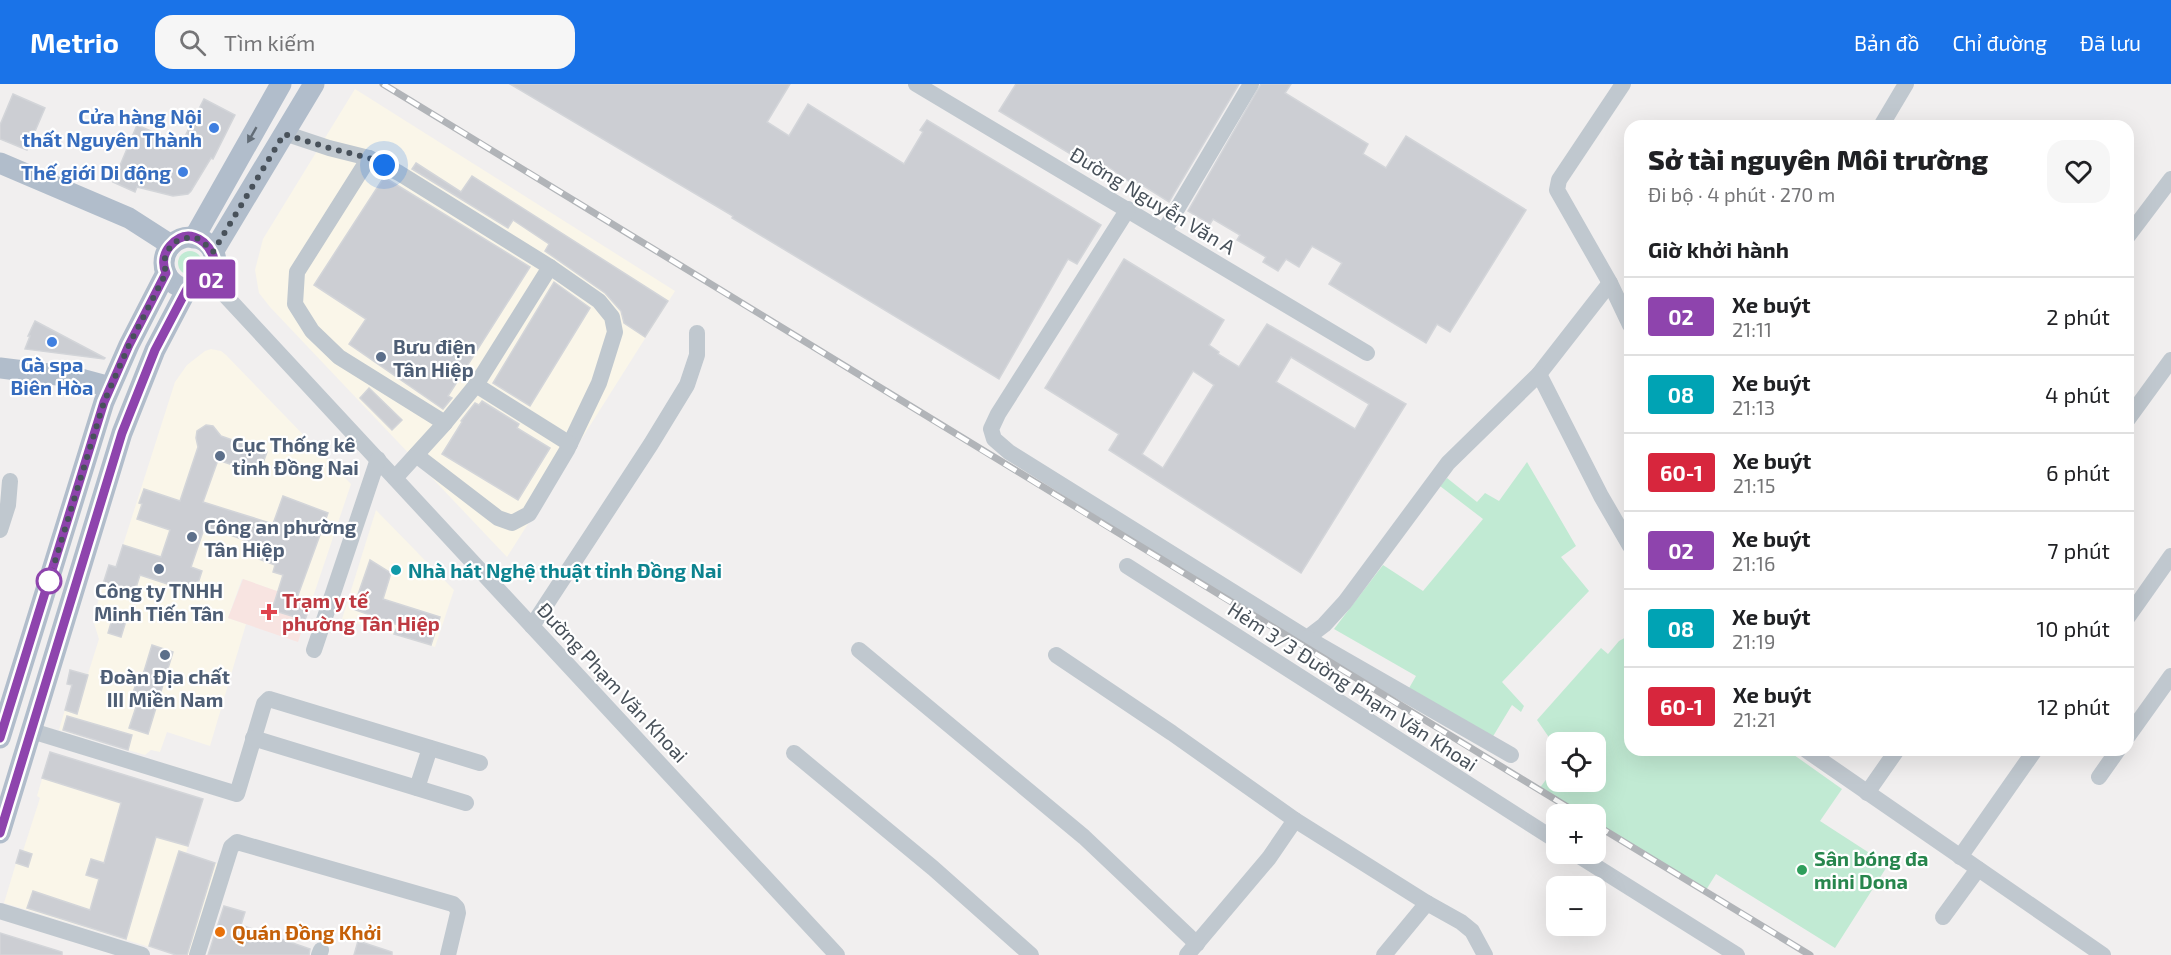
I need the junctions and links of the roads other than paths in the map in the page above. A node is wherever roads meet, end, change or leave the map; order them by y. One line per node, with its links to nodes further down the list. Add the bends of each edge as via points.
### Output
1 (281, 84): 15 (main road, one-way to 15)
2 (314, 84): 8 (main road)
3 (916, 84): 12 (street, Đường Nguyễn Văn A)
4 (1251, 84): 14 (street)
5 (1623, 84): 21 (street, via 1559,180 1557,190)
6 (1906, 84): 7 (street)
7 (1885, 120)
8 (284, 134): 9 (street); 17 (main road)
9 (369, 158): 18 (street); 32 (street, via 297,272 295,304 312,331 339,357)
10 (0, 163): 16 (main road, via 129,218)
11 (2171, 179): 13 (street)
12 (1128, 209): 14 (street, Đường Nguyễn Văn A); 44 (street, via 998,414 991,429 994,439)
13 (2134, 228)
14 (1164, 231): 25 (street, Đường Nguyễn Văn A)
15 (194, 238): 16 (main road, via 182,238); 17 (main road)
16 (171, 245): 19 (main road, via 164,258)
17 (213, 252): 20 (main road, via 215,269)
18 (550, 267): 29 (street); 33 (street, via 599,301 612,317 615,332 599,383)
19 (166, 273): 22 (main road, via 174,284); 30 (main road)
20 (210, 279): 22 (main road, via 200,287); 35 (street, Đường Phạm Văn Khoai)
21 (1610, 283): 23 (street); 28 (street)
22 (187, 289): 50 (main road, via 155,350 122,433)
23 (1624, 312)
24 (697, 333): 43 (street, via 697,355 687,385)
25 (1367, 353)
26 (2171, 360): 31 (street)
27 (0, 368): 30 (main road, via 73,377)
28 (1539, 374): 39 (street); 44 (street, via 1448,464 1345,602)
29 (476, 385): 32 (street); 33 (street)
30 (110, 387): 51 (main road)
31 (2134, 411)
32 (445, 423): 34 (street)
33 (570, 444): 34 (street, via 529,514 512,523 498,518)
34 (416, 455): 36 (street)
35 (378, 459): 36 (street, Đường Phạm Văn Khoai); 45 (street)
36 (395, 478): 43 (street, Đường Phạm Văn Khoai)
37 (10, 482): 38 (street)
38 (0, 530)
39 (1624, 536)
40 (2171, 556): 42 (street)
41 (1127, 566): 67 (street, Hẻm 3/3 Đường Phạm Văn Khoai)
42 (2134, 608)
43 (532, 626): 78 (street, Đường Phạm Văn Khoai)
44 (1307, 638): 55 (street)
45 (314, 650)
46 (859, 650): 74 (street, via 1084,837)
47 (1056, 655): 65 (street)
48 (2171, 676): 49 (street)
49 (2134, 728)
50 (32, 731): 52 (street, via 237,794); 66 (main road)
51 (0, 738)
52 (254, 738): 53 (street, via 269,699); 62 (street)
53 (430, 748): 60 (street); 62 (street)
54 (794, 753): 79 (street)
55 (1511, 755)
56 (1815, 756): 63 (street)
57 (1893, 756): 63 (street)
58 (2031, 756): 68 (street)
59 (2114, 756): 61 (street)
60 (480, 763)
61 (2099, 777)
62 (417, 788): 64 (street)
63 (1867, 793): 68 (street)
64 (466, 803)
65 (1295, 820): 71 (street); 74 (street, via 1269,858)
66 (0, 833)
67 (1546, 834)
68 (1960, 857): 70 (street)
69 (1592, 864): 82 (street)
70 (1978, 869): 73 (street); 83 (street)
71 (1427, 903): 80 (street); 81 (street, via 1461,922 1472,932)
72 (0, 911): 75 (street)
73 (1943, 917)
74 (1192, 949)
75 (142, 955)
76 (198, 955): 77 (street, via 231,847 237,842 453,904 458,913)
77 (448, 955)
78 (837, 955)
79 (1031, 955)
80 (1384, 955)
81 (1485, 955)
82 (1737, 955)
83 (2103, 955)

